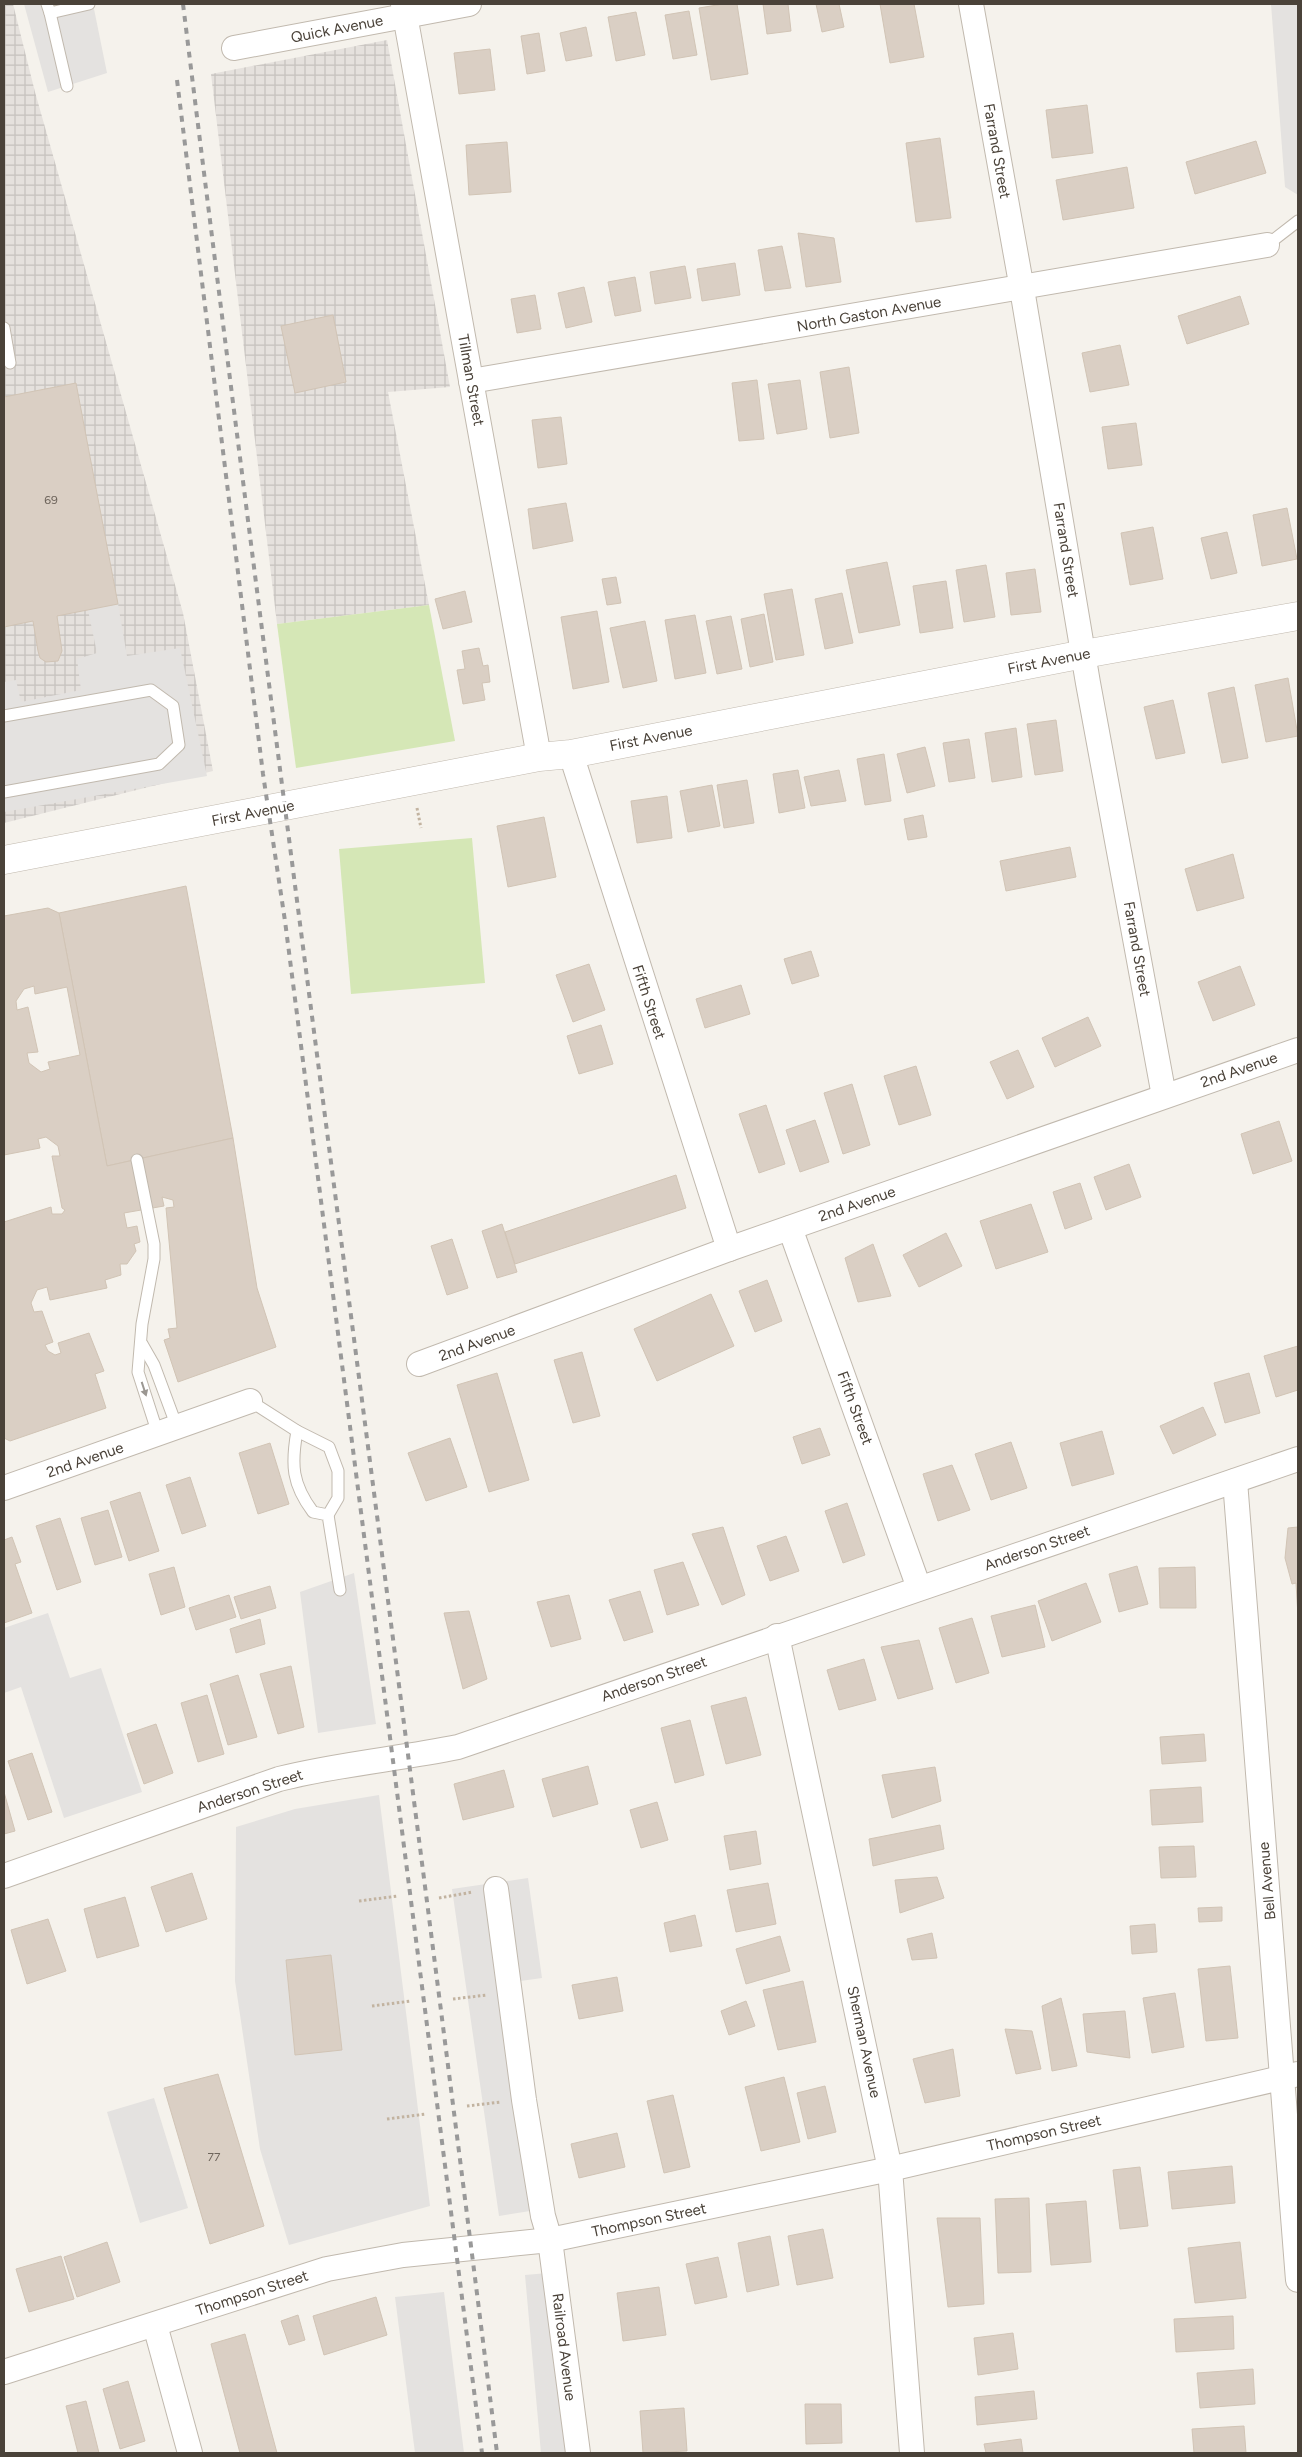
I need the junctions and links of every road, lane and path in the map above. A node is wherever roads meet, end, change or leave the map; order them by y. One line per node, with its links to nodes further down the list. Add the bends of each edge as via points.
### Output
1 (89, 4): 4 (lane)
2 (469, 4): 5 (street, Quick Avenue)
3 (971, 4): 10 (street, Farrand Street)
4 (49, 9): 7 (lane)
5 (404, 10): 6 (street, Quick Avenue); 13 (street, Tillman Street)
6 (234, 48)
7 (67, 86)
8 (1298, 221): 9 (lane)
9 (1267, 245): 10 (street, North Gaston Avenue)
10 (1022, 288): 13 (street, North Gaston Avenue); 15 (street, Farrand Street)
11 (4, 328): 12 (lane)
12 (10, 362)
13 (471, 381): 18 (street, Tillman Street)
14 (1298, 616): 15 (street, First Avenue)
15 (1084, 654): 17 (street, First Avenue); 24 (street, Farrand Street)
16 (4, 716): 19 (lane, via 152,690 173,706 179,745 159,764)
17 (571, 754): 18 (street, First Avenue); 27 (street, Fifth Street)
18 (539, 757): 22 (street, First Avenue)
19 (4, 792)
20 (417, 808): 21 (path)
21 (421, 828)
22 (4, 860)
23 (1298, 1050): 24 (street, 2nd Avenue)
24 (1164, 1096): 26 (street, 2nd Avenue)
25 (137, 1160): 28 (lane, via 154,1244)
26 (790, 1228): 27 (street, 2nd Avenue); 37 (street, Fifth Street)
27 (729, 1249): 29 (street, 2nd Avenue)
28 (142, 1344): 31 (lane, via 154,1365); 31 (lane, one-way to 31, via 138,1372)
29 (418, 1364)
30 (250, 1401): 31 (street, 2nd Avenue); 32 (lane)
31 (167, 1431): 35 (street, 2nd Avenue)
32 (297, 1432): 36 (lane, via 294,1478 313,1512); 36 (lane, via 329,1447 338,1471 338,1498)
33 (1298, 1459): 34 (street, Anderson Street)
34 (1235, 1481): 37 (street, Anderson Street); 49 (street, Bell Avenue)
35 (4, 1488)
36 (328, 1515): 38 (lane)
37 (919, 1588): 39 (street, Anderson Street)
38 (340, 1590)
39 (777, 1636): 40 (street, Anderson Street, via 458,1746 279,1779); 54 (street, Sherman Avenue)
40 (4, 1876)
41 (496, 1889): 43 (path); 45 (street, Railroad Avenue)
42 (398, 1896): 44 (path)
43 (439, 1898)
44 (359, 1901)
45 (510, 1992): 46 (path); 50 (street, Railroad Avenue)
46 (452, 1999)
47 (411, 2001): 48 (path)
48 (372, 2006)
49 (1291, 2076): 54 (street, Thompson Street); 56 (street, Bell Avenue)
50 (524, 2100): 51 (path); 55 (street, Railroad Avenue)
51 (467, 2106)
52 (426, 2114): 53 (path)
53 (387, 2119)
54 (890, 2169): 55 (street, Thompson Street); 61 (street, Sherman Avenue)
55 (550, 2240): 57 (street, Thompson Street, via 363,2261 304,2275); 60 (street, Railroad Avenue)
56 (1298, 2280)
57 (155, 2325): 58 (street, Thompson Street); 59 (street)
58 (4, 2372)
59 (190, 2453)
60 (578, 2453)
61 (912, 2453)

